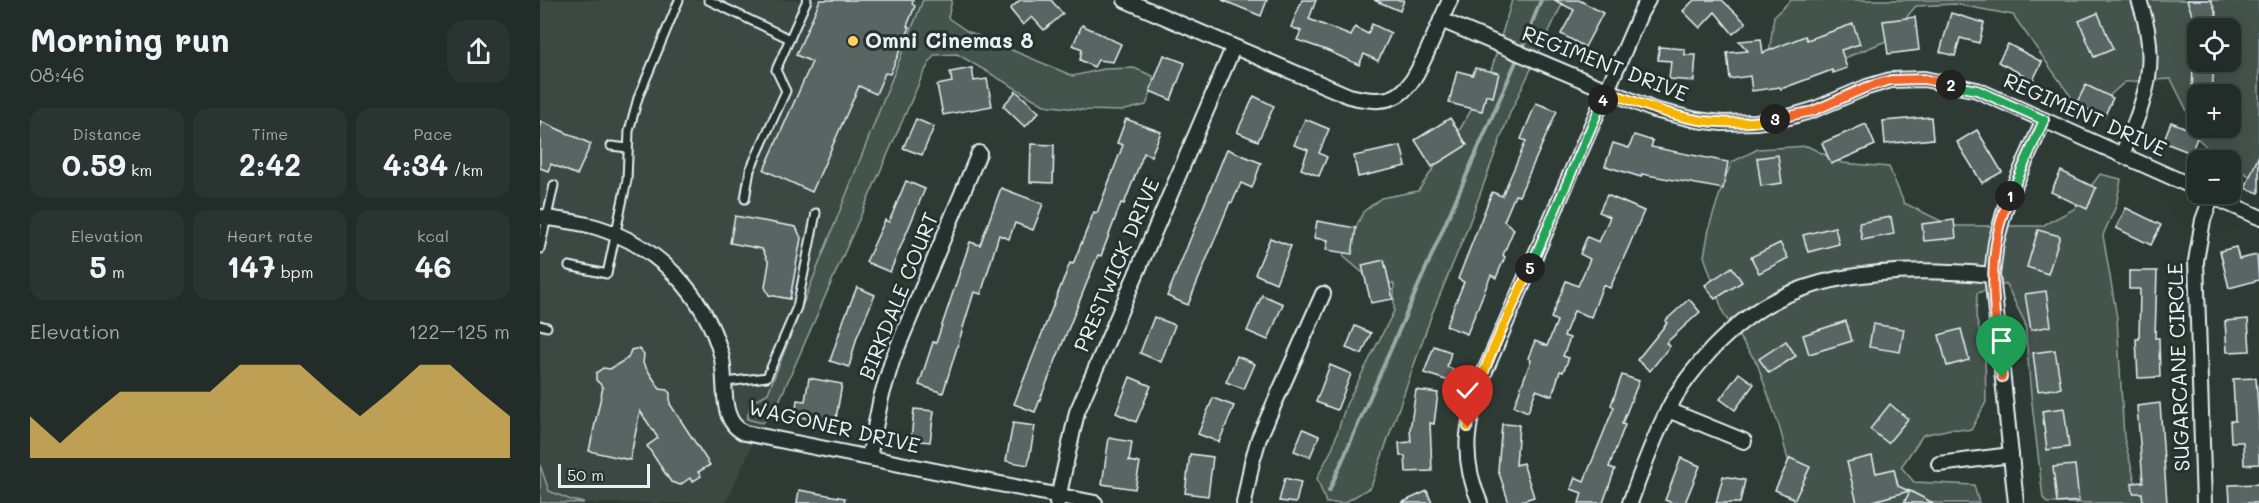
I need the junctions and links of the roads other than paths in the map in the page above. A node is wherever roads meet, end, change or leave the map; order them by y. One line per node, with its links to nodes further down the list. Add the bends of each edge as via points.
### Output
1 (679, 0): 14 (lane, via 638,98)
2 (708, 0): 9 (lane)
3 (807, 0): 9 (lane)
4 (1125, 0): 10 (street)
5 (1450, 0): 8 (street)
6 (1648, 0): 11 (street)
7 (2139, 0): 16 (street, via 2150,41 2149,75)
8 (1441, 20): 10 (street, via 1411,84 1399,95 1383,100 1349,96); 11 (street, REGIMENT DRIVE)
9 (790, 39): 19 (lane, via 776,70 786,91 750,170)
10 (1233, 48): 36 (street, PRESTWICK DRIVE, via 1077,412)
11 (1607, 91): 12 (street, REGIMENT DRIVE, via 1672,116 1722,123 1756,122 1813,111 1883,82 1924,79 1977,90); 39 (street, via 1471,410 1467,460)
12 (2044, 120): 16 (street, REGIMENT DRIVE); 28 (street, via 2007,202 1995,242)
13 (611, 146): 14 (lane)
14 (628, 148): 25 (lane, via 627,180)
15 (979, 153): 34 (street, BIRKDALE COURT, via 893,358)
16 (2122, 155): 18 (street, REGIMENT DRIVE)
17 (554, 184): 24 (lane)
18 (2187, 184)
19 (745, 199)
20 (2207, 204): 42 (street, SUGARCANE CIRCLE, via 2196,261)
21 (2229, 204): 23 (street)
22 (816, 213): 30 (lane, via 797,307 767,377)
23 (2259, 217)
24 (543, 218): 25 (street, WAGONER DRIVE, via 582,223); 26 (lane)
25 (614, 234): 27 (lane, via 607,274); 30 (street, WAGONER DRIVE, via 664,264 698,301 714,333)
26 (540, 249)
27 (569, 266)
28 (1992, 275): 31 (street, via 1883,273 1792,292 1729,332 1684,382); 33 (street)
29 (1323, 294): 38 (street, via 1259,438)
30 (726, 382): 34 (street, WAGONER DRIVE, via 728,416 737,430)
31 (1668, 410): 32 (street); 40 (street)
32 (1744, 441)
33 (2011, 455): 35 (street); 41 (street)
34 (869, 457): 36 (street, WAGONER DRIVE)
35 (1939, 464)
36 (1058, 500): 37 (street, WAGONER DRIVE)
37 (1095, 503)
38 (1244, 503)
39 (1480, 503)
40 (1630, 503)
41 (2016, 503)
42 (2204, 503)

